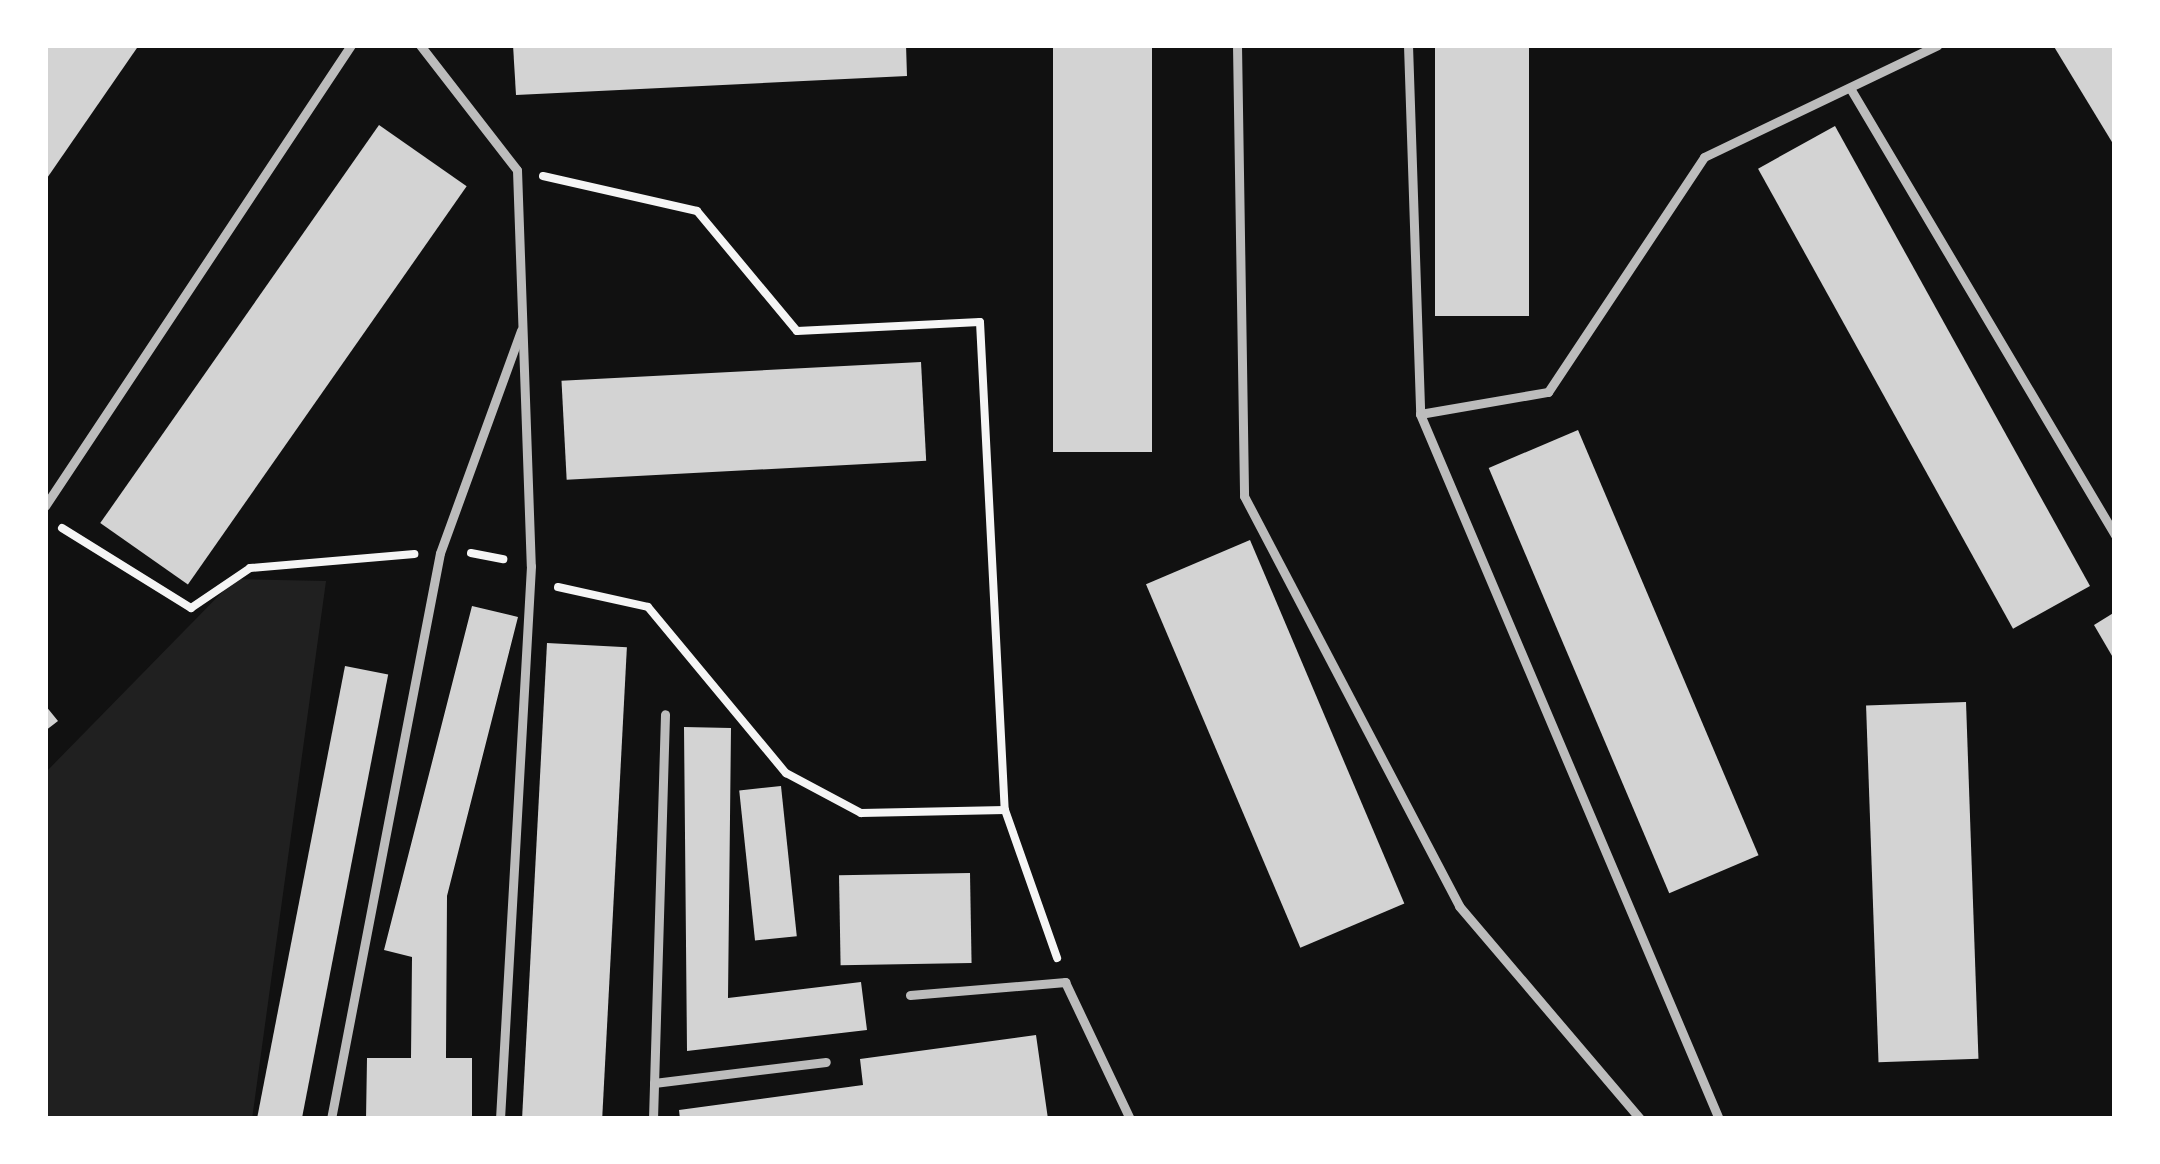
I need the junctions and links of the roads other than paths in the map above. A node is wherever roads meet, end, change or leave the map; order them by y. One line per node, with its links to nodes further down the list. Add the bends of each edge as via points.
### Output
1 (351, 45): 9 (lane)
2 (420, 45): 7 (lane, via 517,170)
3 (1237, 45): 19 (lane, via 1244,496 1459,906)
4 (1408, 45): 8 (lane)
5 (1938, 45): 6 (lane)
6 (1850, 88): 8 (lane, via 1704,157 1548,392); 10 (lane)
7 (523, 325): 15 (lane, via 440,553); 16 (lane, via 532,566)
8 (1420, 414): 20 (lane)
9 (45, 506)
10 (2115, 535)
11 (665, 714): 14 (lane)
12 (910, 995): 18 (lane, via 1065,982)
13 (826, 1062): 14 (lane)
14 (654, 1083): 17 (lane)
15 (331, 1119)
16 (500, 1119)
17 (653, 1119)
18 (1130, 1119)
19 (1640, 1119)
20 (1719, 1119)

